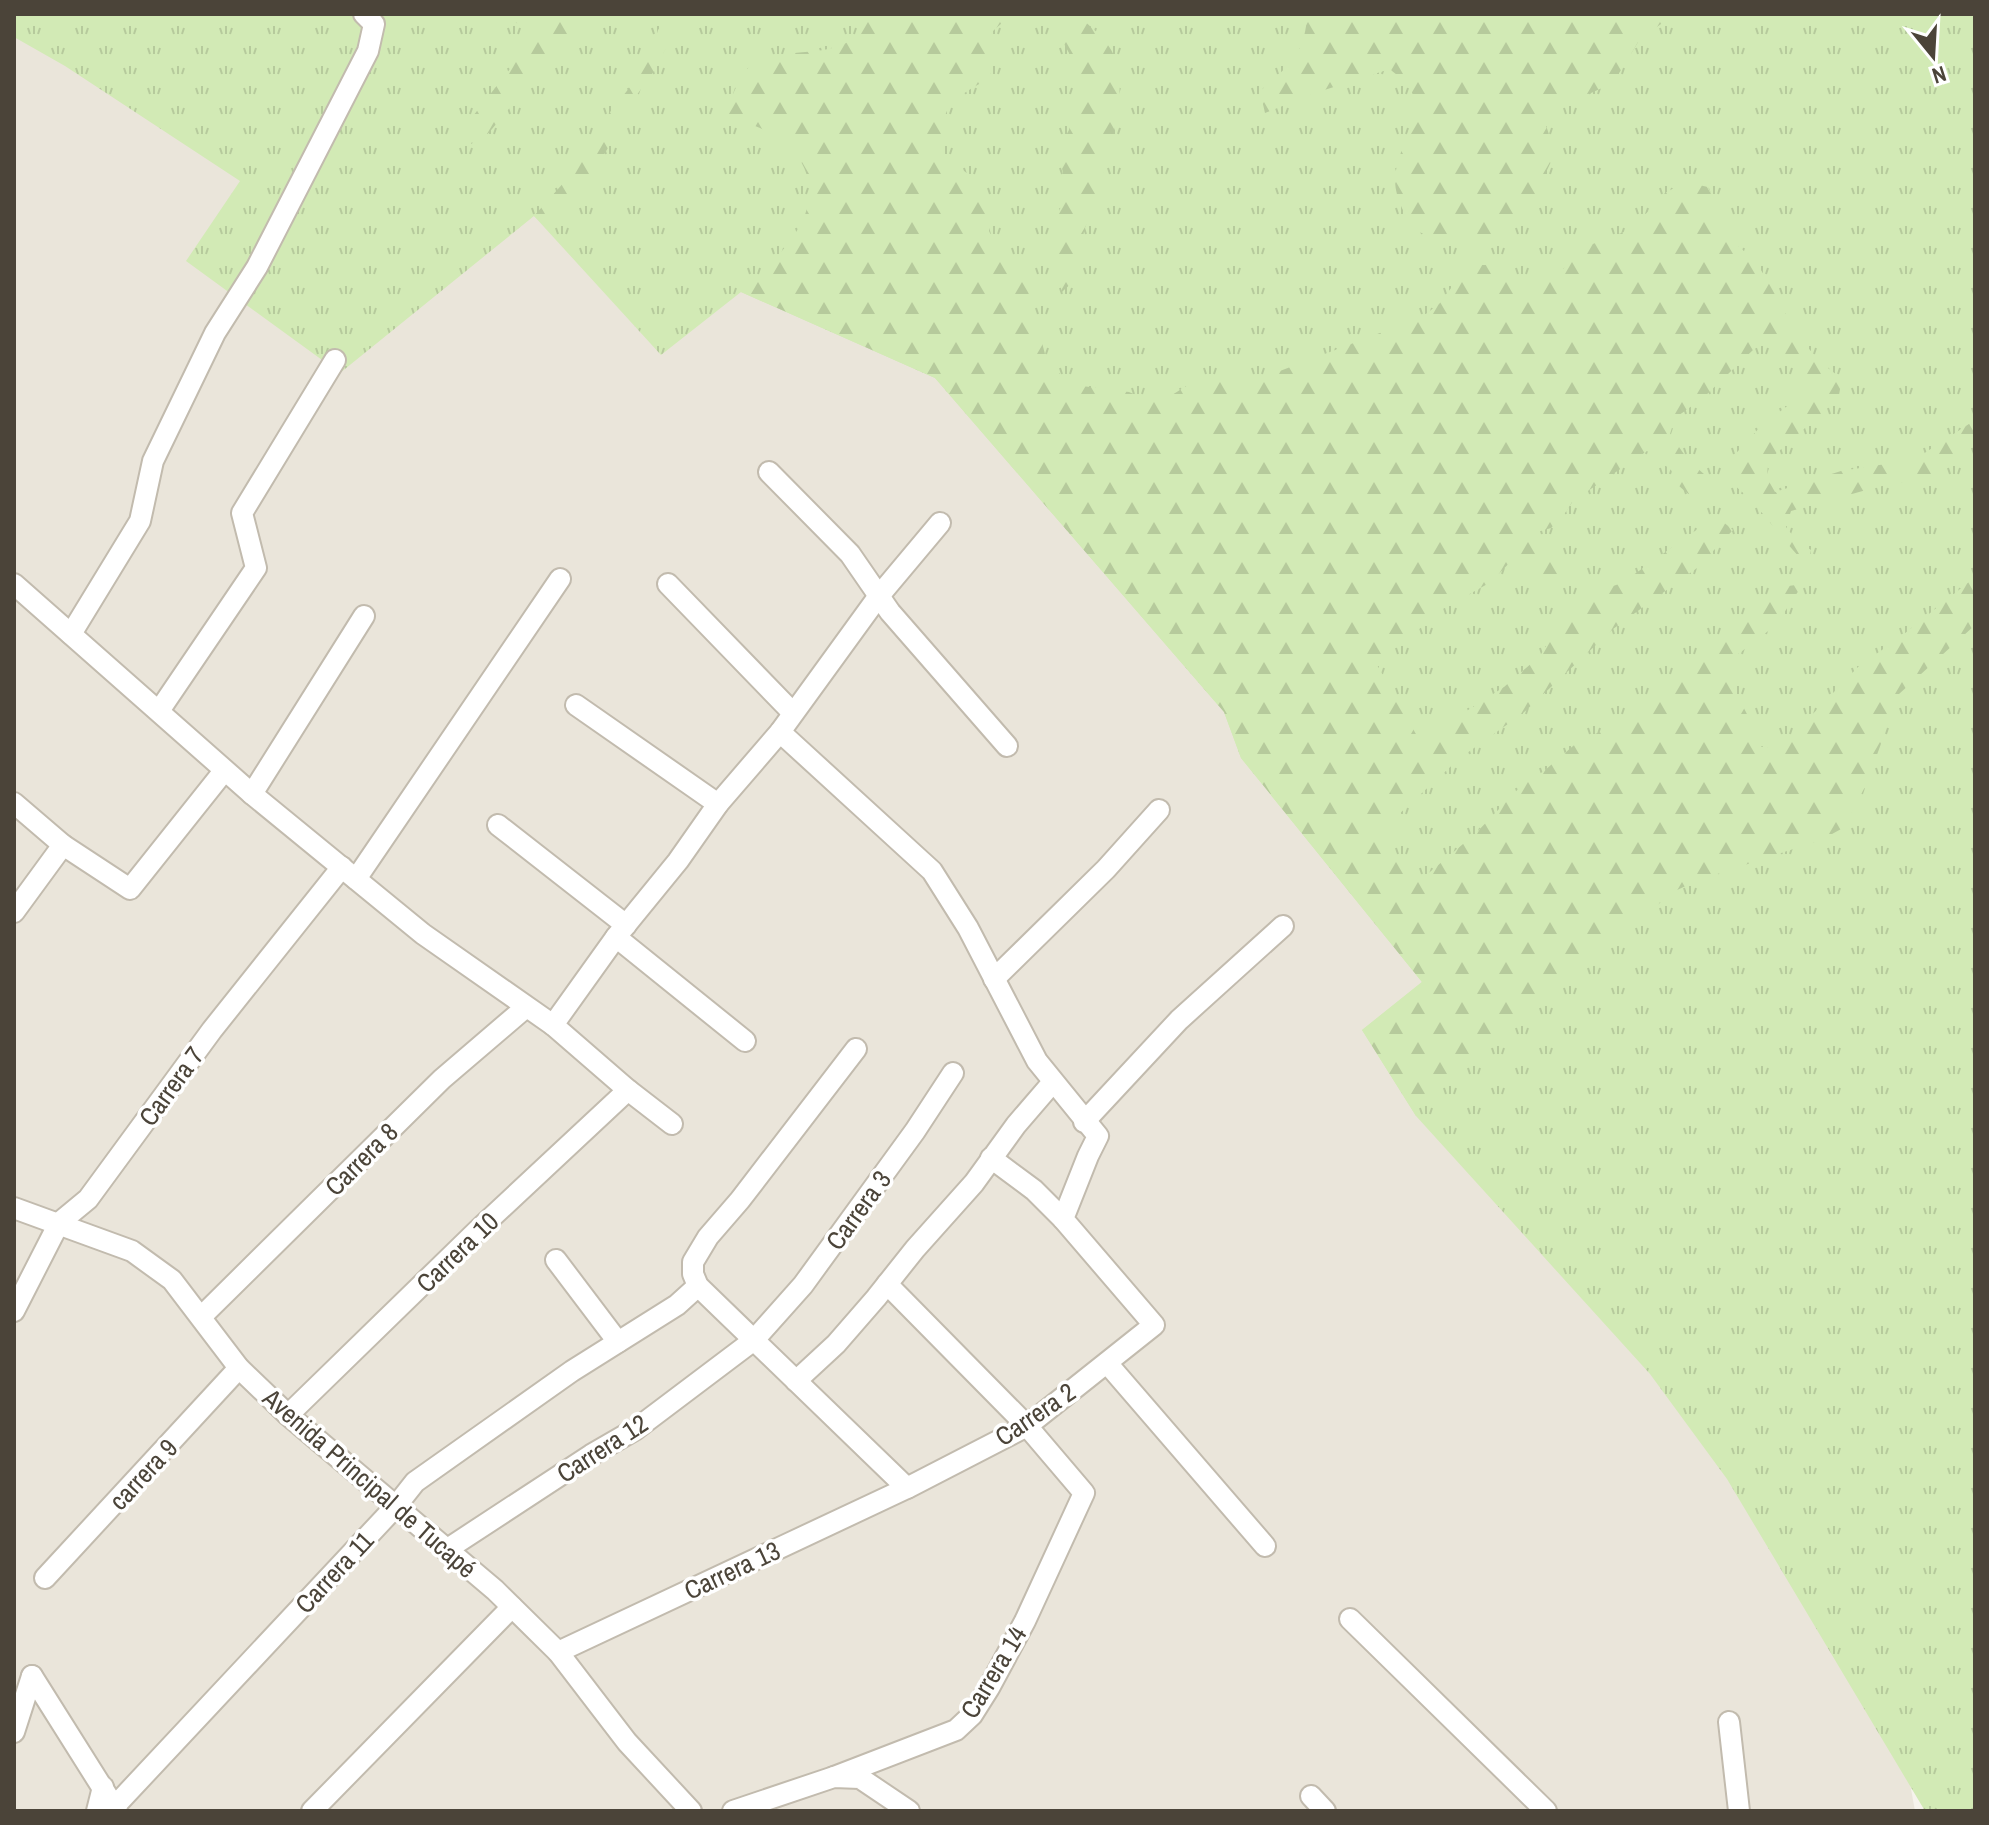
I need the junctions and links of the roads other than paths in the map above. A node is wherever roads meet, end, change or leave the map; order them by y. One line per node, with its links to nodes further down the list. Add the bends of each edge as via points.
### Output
1 (364, 14): 10 (street, via 374,24 368,51 257,267 215,333 153,461 140,521)
2 (335, 360): 12 (street, via 242,513 256,568)
3 (769, 472): 8 (street, via 850,554)
4 (940, 523): 8 (street)
5 (560, 579): 23 (street, Carrera 7)
6 (14, 584): 10 (street)
7 (668, 584): 13 (street)
8 (878, 597): 13 (street); 15 (street)
9 (364, 616): 17 (street)
10 (71, 634): 12 (street)
11 (576, 705): 19 (street)
12 (159, 711): 16 (street)
13 (793, 713): 14 (street)
14 (780, 732): 19 (street); 27 (street, via 932,871)
15 (1007, 746)
16 (224, 771): 17 (street); 22 (street, via 130,889)
17 (252, 794): 23 (street)
18 (14, 803): 22 (street)
19 (718, 804): 26 (street)
20 (1159, 810): 27 (street)
21 (498, 825): 26 (street)
22 (63, 845): 24 (street)
23 (349, 873): 28 (street); 40 (street, Carrera 7, via 212,1030 88,1199)
24 (14, 912)
25 (1283, 926): 35 (street, via 1179,1020)
26 (621, 931): 29 (street); 30 (street)
27 (994, 979): 33 (street)
28 (525, 1008): 29 (street); 45 (street, Carrera 8, via 442,1079)
29 (553, 1025): 34 (street)
30 (745, 1041)
31 (856, 1049): 43 (street, via 708,1237 693,1262)
32 (953, 1073): 46 (street, Carrera 3, via 812,1273)
33 (1053, 1082): 35 (street); 37 (street)
34 (628, 1090): 36 (street); 51 (street, Carrera 10)
35 (1084, 1122): 39 (street, via 1098,1136)
36 (672, 1124)
37 (991, 1158): 39 (street); 42 (street)
38 (14, 1208): 40 (street, Avenida Principal de Tucapé)
39 (1063, 1219): 48 (street, Carrera 2, via 1154,1325)
40 (59, 1223): 44 (street, Carrera 7); 45 (street, Avenida Principal de Tucapé, via 132,1251 172,1280)
41 (556, 1260): 47 (street)
42 (887, 1284): 50 (street); 52 (street)
43 (698, 1286): 46 (street); 47 (street, Carrera 11)
44 (14, 1311)
45 (202, 1316): 49 (street, Avenida Principal de Tucapé)
46 (754, 1340): 50 (street); 56 (street, Carrera 12, via 636,1429)
47 (618, 1342): 54 (street, Carrera 11, via 415,1482)
48 (1107, 1363): 52 (street, Carrera 2); 55 (street)
49 (239, 1368): 51 (street, Avenida Principal de Tucapé); 57 (street, carrera 9)
50 (796, 1381): 53 (street)
51 (288, 1415): 54 (street, Avenida Principal de Tucapé)
52 (1027, 1426): 53 (street, Carrera 2); 64 (street, Carrera 14, via 1084,1493 1025,1621 972,1715 956,1730)
53 (907, 1488): 60 (street, Carrera 13)
54 (396, 1506): 56 (street, Avenida Principal de Tucapé); 65 (street, Carrera 11)
55 (1265, 1546)
56 (446, 1550): 58 (street, Avenida Principal de Tucapé)
57 (45, 1578)
58 (512, 1607): 60 (street, Avenida Principal de Tucapé); 66 (street)
59 (1350, 1619): 70 (street)
60 (558, 1652): 67 (street, Avenida Principal de Tucapé, via 627,1742)
61 (17, 1709): 63 (street); 65 (street, via 32,1676 103,1787)
62 (1729, 1722): 71 (street)
63 (14, 1732)
64 (834, 1777): 68 (street); 69 (street, via 860,1778)
65 (110, 1809)
66 (312, 1811)
67 (691, 1811)
68 (733, 1811)
69 (909, 1811)
70 (1546, 1811)
71 (1739, 1811)

